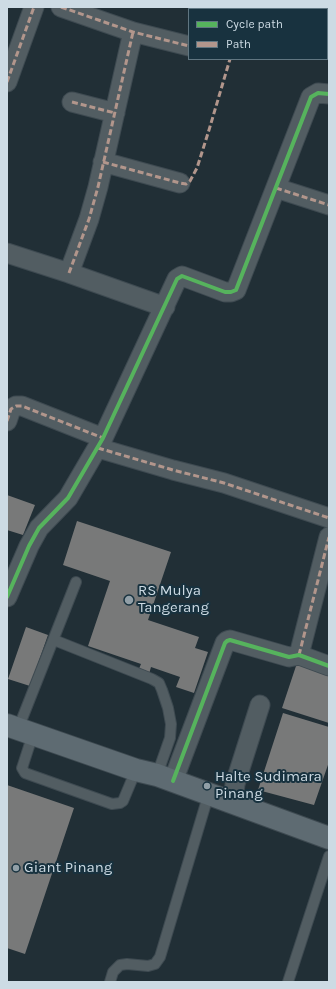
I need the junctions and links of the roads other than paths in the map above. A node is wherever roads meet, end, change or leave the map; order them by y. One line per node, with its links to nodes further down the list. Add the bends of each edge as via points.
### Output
1 (34, 7): 5 (street)
2 (61, 7): 3 (street)
3 (132, 32): 4 (street); 8 (street)
4 (188, 46)
5 (7, 82)
6 (329, 94): 11 (street, via 318,93 311,97)
7 (72, 102): 8 (street)
8 (115, 113): 9 (street)
9 (103, 162): 10 (street); 14 (street, via 98,187)
10 (180, 183)
11 (276, 188): 12 (street); 15 (street, via 236,290 225,292 182,276 177,279)
12 (329, 205)
13 (7, 253): 14 (street)
14 (69, 272): 15 (street)
15 (165, 307): 17 (street)
16 (7, 421): 17 (street, via 12,408 22,406)
17 (100, 443): 18 (street, via 173,470 224,483); 21 (street, via 68,498 39,528)
18 (329, 518)
19 (329, 537): 23 (street)
20 (76, 582): 22 (lane)
21 (7, 598)
22 (54, 640): 26 (lane); 28 (lane, via 159,684 171,724)
23 (299, 655): 24 (street); 28 (street, via 289,657 230,640 225,643)
24 (329, 666)
25 (260, 705): 30 (street, via 235,784)
26 (19, 729): 27 (main road); 27 (lane, via 22,768 25,773 112,804 123,801)
27 (136, 770): 28 (main road)
28 (165, 778): 29 (main road)
29 (209, 793): 30 (main road); 33 (lane, via 160,957 155,964 148,966 120,965 113,972)
30 (233, 802): 31 (main road)
31 (329, 838)
32 (329, 856): 34 (lane)
33 (110, 982)
34 (288, 982)

